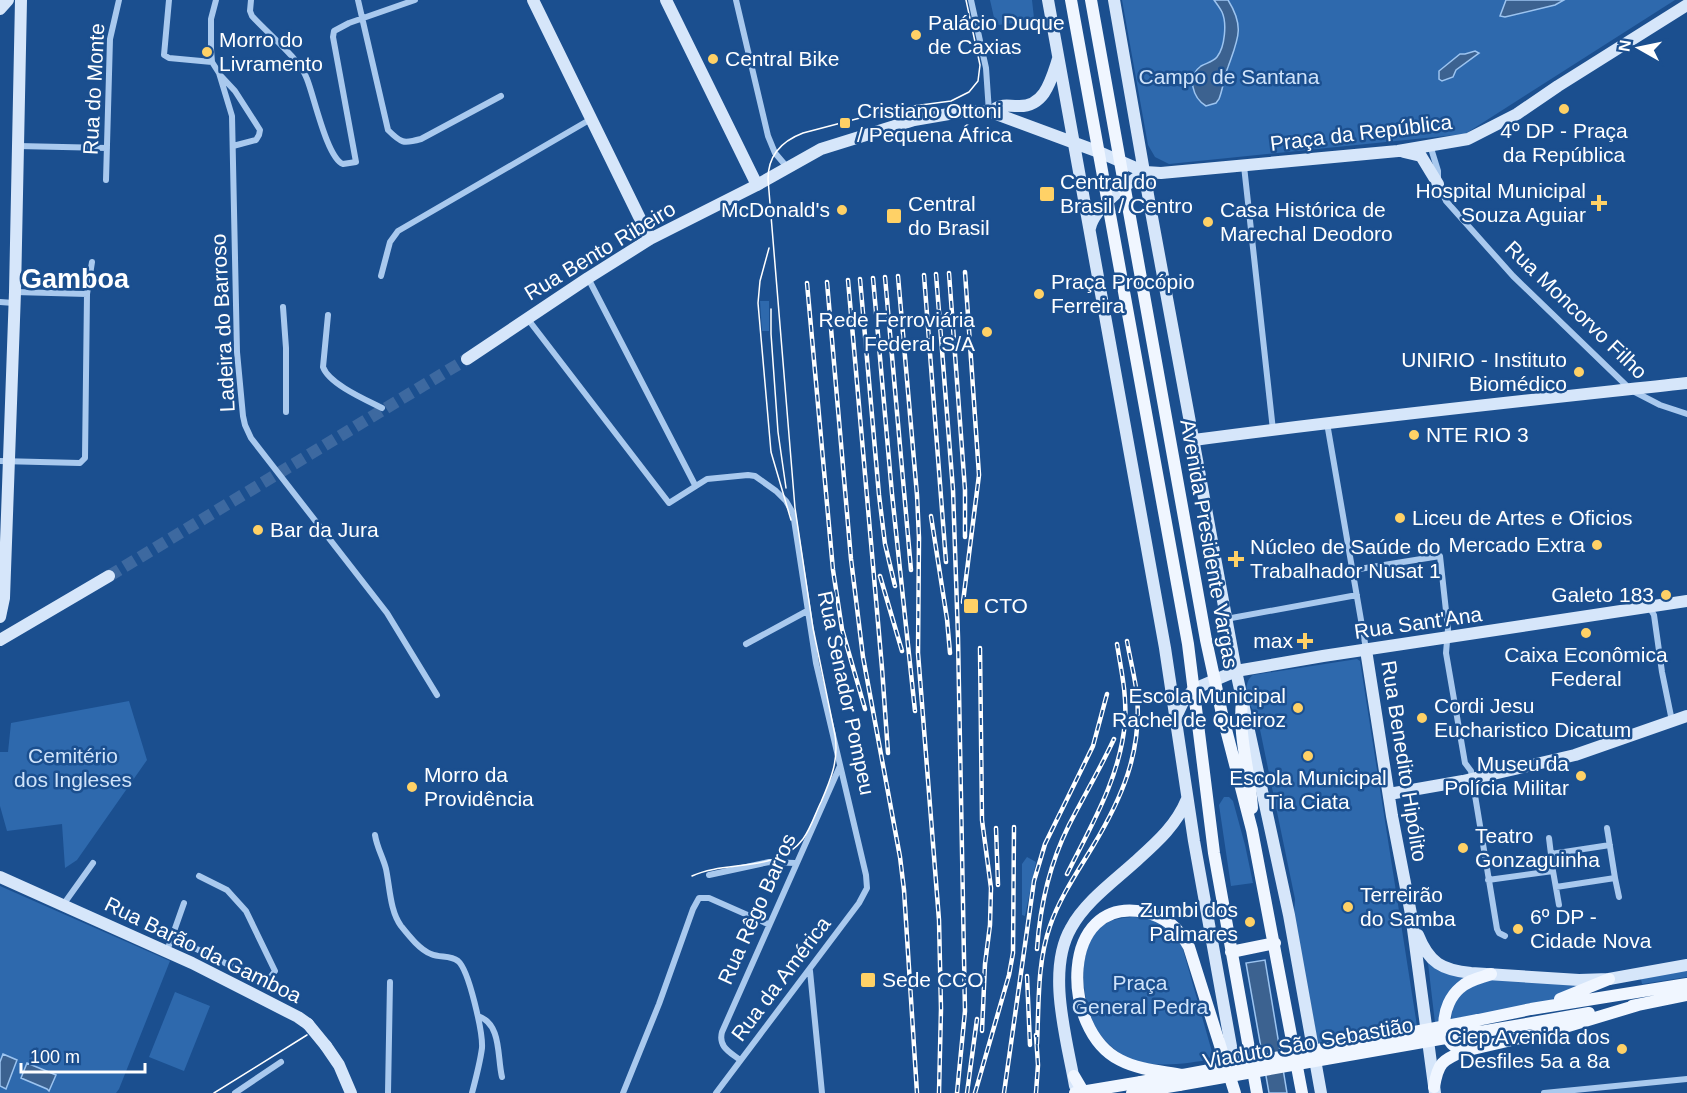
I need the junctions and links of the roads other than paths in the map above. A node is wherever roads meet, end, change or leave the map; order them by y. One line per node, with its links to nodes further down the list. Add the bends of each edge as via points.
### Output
1 (21, 0): 26 (street)
2 (119, 0): 28 (street, Rua do Monte, via 110,39)
3 (169, 0): 19 (street, via 165,55)
4 (216, 0): 19 (street, via 211,19)
5 (250, 0): 17 (street, via 252,15 307,77 324,132 337,161 343,164 356,162 333,37 338,27)
6 (358, 0): 17 (street)
7 (415, 0): 17 (street)
8 (533, 0): 23 (street)
9 (666, 0): 37 (street)
10 (736, 0): 33 (street, via 768,136)
11 (971, 0): 22 (street, via 986,68)
12 (1048, 0): 18 (street)
13 (1071, 0): 30 (main road, Avenida Presidente Vargas)
14 (1090, 0): 31 (main road, Avenida Presidente Vargas)
15 (1114, 0): 34 (street, Avenida Presidente Vargas)
16 (1687, 5): 25 (street, Praça da República, via 1485,132 1457,142)
17 (362, 18): 21 (street, via 388,130 401,142 421,139)
18 (1059, 58): 22 (street, via 1040,99 1025,106 1002,105); 24 (street)
19 (212, 62): 20 (street, Ladeira do Barroso)
20 (219, 73): 27 (street, Ladeira do Barroso, via 231,107); 27 (street, via 260,130 256,140)
21 (501, 96)
22 (990, 112): 24 (street); 33 (street, Rua Bento Ribeiro, via 966,111 914,120 831,145)
23 (591, 119): 41 (street); 43 (street, via 398,231 390,242)
24 (1075, 142): 30 (street); 40 (street)
25 (1430, 145): 29 (street, Praça da República); 36 (street, Rua Moncorvo Filho)
26 (18, 146): 28 (street); 46 (street)
27 (233, 146): 79 (street, Ladeira do Barroso, via 237,352 247,432 387,613)
28 (107, 148): 35 (street, Rua do Monte)
29 (1398, 151): 32 (street, Praça da República); 36 (street, via 1421,156)
30 (1099, 152): 31 (street); 39 (main road, Avenida Presidente Vargas)
31 (1119, 161): 34 (street); 38 (main road, Avenida Presidente Vargas)
32 (1244, 166): 34 (street, Praça da República); 58 (street)
33 (787, 167): 37 (street, Rua Bento Ribeiro)
34 (1145, 172): 38 (street); 59 (street, Avenida Presidente Vargas)
35 (106, 180)
36 (1438, 183): 53 (street, Rua Moncorvo Filho, via 1446,201 1514,276)
37 (757, 185): 41 (street, Rua Bento Ribeiro)
38 (1124, 188): 39 (street); 62 (main road, Avenida Presidente Vargas)
39 (1108, 203): 40 (street, via 1093,218); 65 (main road, Avenida Presidente Vargas)
40 (1090, 229): 82 (street)
41 (650, 239): 44 (street, Rua Bento Ribeiro)
42 (92, 262): 45 (street)
43 (381, 276)
44 (588, 278): 50 (street, Rua Bento Ribeiro); 61 (street)
45 (87, 294): 46 (street); 60 (street, via 85,458 80,463)
46 (15, 297): 47 (street); 60 (street)
47 (0, 303)
48 (283, 307): 55 (street)
49 (328, 315): 54 (street, via 325,371)
50 (527, 318): 51 (street, Rua Bento Ribeiro); 61 (street, via 669,503)
51 (467, 359)
52 (1687, 383): 53 (street)
53 (1631, 390): 56 (street, Rua Moncorvo Filho); 57 (street)
54 (382, 408)
55 (286, 412)
56 (1687, 414)
57 (1327, 422): 58 (street); 63 (street)
58 (1273, 430): 59 (street)
59 (1194, 440): 71 (street, Avenida Presidente Vargas)
60 (5, 461): 70 (street, via 4,598)
61 (695, 485): 69 (street, Rua Senador Pompeu, via 707,479 742,474 755,476 776,490 791,509)
62 (1187, 538): 65 (main road); 77 (main road, Avenida Presidente Vargas)
63 (1353, 570): 66 (street); 72 (street, via 1440,555)
64 (109, 576): 73 (street)
65 (1176, 579): 78 (main road, Avenida Presidente Vargas)
66 (1357, 595): 71 (street); 75 (street)
67 (1687, 601): 68 (street, Rua Sant'Ana)
68 (1649, 607): 72 (street, Rua Sant'Ana); 83 (street, via 1654,615)
69 (807, 611): 74 (street); 84 (street, Rua Senador Pompeu)
70 (0, 617)
71 (1226, 619): 76 (street, Avenida Presidente Vargas)
72 (1446, 639): 75 (street, Rua Sant'Ana); 85 (street, via 1465,763)
73 (0, 640)
74 (746, 644)
75 (1366, 650): 76 (street, Rua Sant'Ana); 86 (street, Rua Benedito Hipólito)
76 (1236, 671): 77 (street, Rua Sant'Ana); 80 (street, Avenida Presidente Vargas)
77 (1214, 680): 78 (street, Rua Sant'Ana); 89 (main road, Avenida Presidente Vargas)
78 (1194, 689): 82 (street); 114 (main road, Avenida Presidente Vargas, via 1214,853)
79 (437, 695)
80 (1242, 702): 89 (main road, via 1240,717 1250,779); 146 (street, Avenida Presidente Vargas, via 1289,915)
81 (1687, 716): 83 (street)
82 (1175, 721): 87 (street)
83 (1672, 722): 85 (street, via 1575,755)
84 (840, 766): 95 (street, Rua Rêgo Barros); 102 (street, Rua Senador Pompeu)
85 (1472, 778): 86 (street); 101 (street)
86 (1389, 794): 108 (street, Rua Benedito Hipólito)
87 (1187, 798): 132 (street, via 1165,834 1082,912 1062,950 1059,980); 143 (street)
88 (1607, 828): 92 (street)
89 (1252, 830): 112 (main road, Avenida Presidente Vargas)
90 (375, 835): 124 (street, via 397,919 422,949 457,960)
91 (1548, 838): 93 (street)
92 (1610, 845): 93 (street); 100 (street)
93 (1551, 854): 96 (street)
94 (93, 863): 106 (street)
95 (795, 863): 97 (street, via 769,862); 109 (street, Rua Rêgo Barros)
96 (1553, 871): 101 (street); 103 (street)
97 (710, 875)
98 (2, 876): 106 (street, Rua Barão da Gamboa)
99 (199, 876): 111 (street, via 227,890 246,911 274,971 266,983)
100 (1615, 878): 103 (street); 104 (street)
101 (1488, 880): 110 (street, via 1497,929)
102 (867, 883): 116 (street, Rua da América, via 864,897)
103 (1556, 886): 107 (street)
104 (1619, 897)
105 (184, 903): 111 (street)
106 (63, 905): 113 (street, Rua Barão da Gamboa)
107 (1559, 905)
108 (1411, 914): 117 (street, via 1430,958 1453,971); 134 (street, Rua Benedito Hipólito)
109 (768, 924): 127 (street, Rua Rêgo Barros, via 720,1038 723,1046); 139 (street, via 710,898 699,898)
110 (1505, 936)
111 (172, 937): 113 (street)
112 (1275, 943): 114 (main road); 145 (main road, Avenida Presidente Vargas)
113 (167, 951): 136 (street, Rua Barão da Gamboa, bridge, via 308,1024 339,1065)
114 (1231, 952): 144 (main road, Avenida Presidente Vargas)
115 (1687, 964): 118 (street)
116 (810, 970): 127 (street, Rua da América); 141 (street)
117 (1491, 974): 118 (street); 126 (main road, via 1458,989 1446,1010 1444,1025 1449,1042)
118 (1609, 979): 123 (main road)
119 (390, 982): 137 (street)
120 (1687, 984): 123 (main road)
121 (1687, 995): 122 (main road)
122 (1638, 1005): 125 (main road); 126 (main road)
123 (1531, 1010): 125 (main road)
124 (478, 1016): 129 (street, via 494,1032); 138 (street, via 482,1048)
125 (1479, 1026): 131 (main road, Viaduto São Sebastião, bridge)
126 (1464, 1051): 134 (main road, via 1440,1064)
127 (740, 1060): 140 (street, Rua da América)
128 (281, 1062): 135 (street)
129 (502, 1077)
130 (1687, 1079): 147 (street)
131 (1181, 1080): 133 (main road, Viaduto São Sebastião); 142 (main road); 143 (main road, via 1120,1060 1092,1033 1080,1003 1079,961 1085,938 1109,915 1123,911 1156,914 1182,934)
132 (1077, 1087): 133 (main road, Viaduto São Sebastião, bridge)
133 (1138, 1089)
134 (1434, 1090)
135 (235, 1093)
136 (351, 1093)
137 (388, 1093)
138 (472, 1093)
139 (623, 1093)
140 (716, 1093)
141 (822, 1093)
142 (1166, 1093)
143 (1237, 1093)
144 (1257, 1093)
145 (1302, 1093)
146 (1321, 1093)
147 (1544, 1093)

